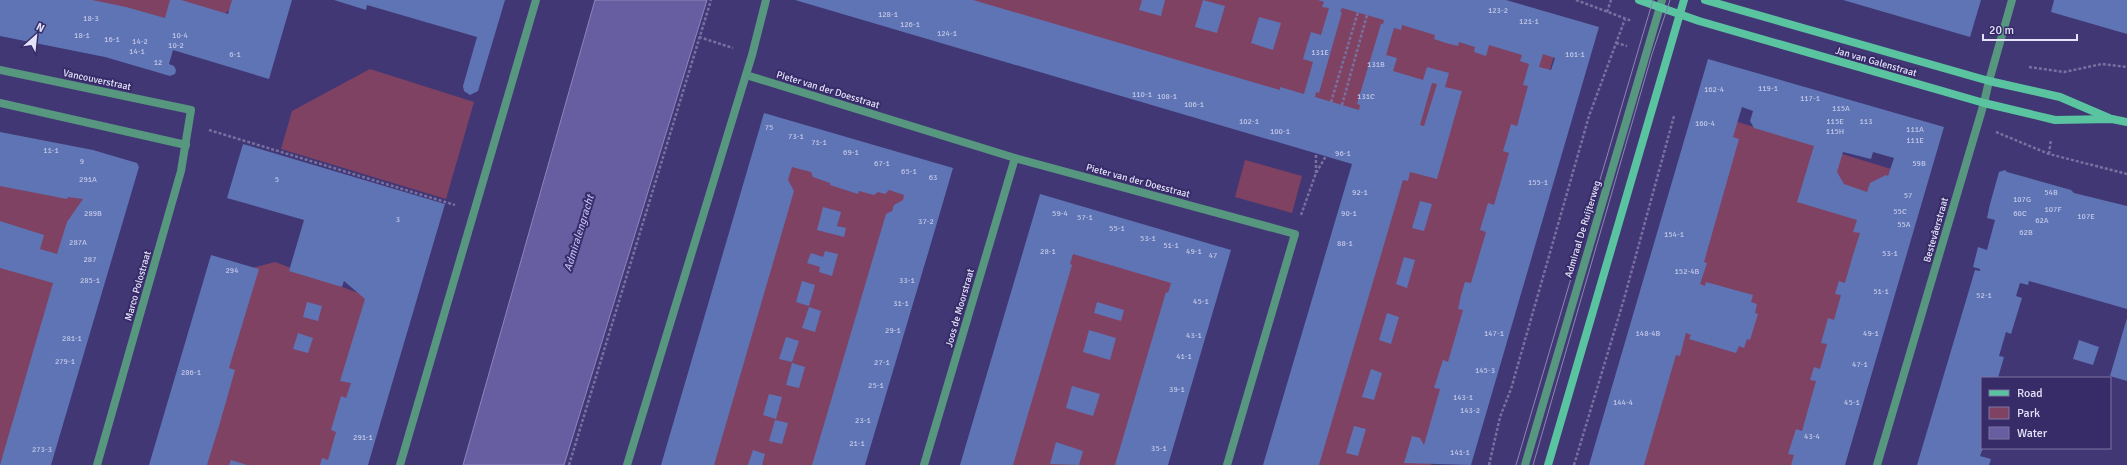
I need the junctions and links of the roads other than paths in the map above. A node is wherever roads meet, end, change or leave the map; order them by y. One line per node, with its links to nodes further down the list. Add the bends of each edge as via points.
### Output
1 (536, 0): 20 (street)
2 (766, 0): 10 (street)
3 (1642, 0): 7 (main road, Jan van Galenstraat)
4 (1684, 0): 8 (main road)
5 (1705, 0): 11 (main road, Jan van Galenstraat)
6 (2012, 0): 11 (street, Bestevâerstraat, via 1996,62)
7 (1660, 4): 8 (main road, Jan van Galenstraat); 24 (street, Admiraal De Ruijterweg)
8 (1679, 14): 13 (main road, Jan van Galenstraat); 25 (main road)
9 (0, 70): 14 (street, Vancouverstraat)
10 (746, 75): 18 (street, Pieter van der Doesstraat); 21 (street)
11 (1988, 81): 13 (street, Bestevâerstraat); 15 (main road, Jan van Galenstraat, via 2060,97)
12 (0, 103): 17 (street)
13 (1984, 103): 15 (main road, Jan van Galenstraat, via 2055,120); 26 (street, Bestevâerstraat)
14 (191, 110): 17 (street, Marco Polostraat)
15 (2112, 119): 16 (main road, Jan van Galenstraat)
16 (2127, 122)
17 (186, 145): 19 (street, Marco Polostraat, via 181,171)
18 (1015, 158): 22 (street, Joos de Moorstraat); 23 (street, Pieter van der Doesstraat, via 1296,234)
19 (97, 465)
20 (400, 465)
21 (627, 465)
22 (924, 465)
23 (1227, 465)
24 (1525, 465)
25 (1548, 465)
26 (1878, 465)

